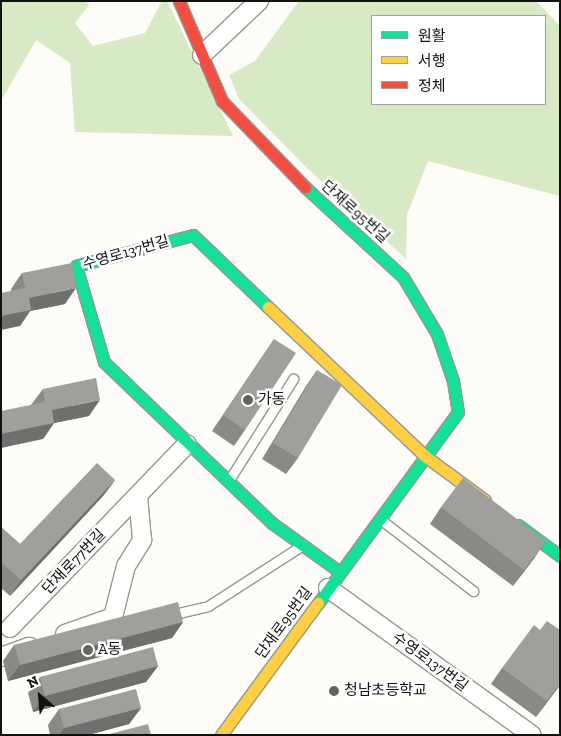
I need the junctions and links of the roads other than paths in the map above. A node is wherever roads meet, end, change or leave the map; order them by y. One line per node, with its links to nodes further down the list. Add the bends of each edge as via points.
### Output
1 (179, 1): 3 (street, 단재로95번길)
2 (260, 1): 3 (street)
3 (202, 55): 6 (street, 단재로95번길, via 222,101 290,173 403,277 437,334 453,381 458,412)
4 (293, 379): 7 (lane)
5 (187, 444): 6 (street, 수영로137번길, via 104,362 76,266 193,234); 7 (street, 수영로137번길); 8 (street, 단재로77번길)
6 (425, 456): 9 (street, 단재로95번길); 11 (street)
7 (228, 482): 10 (street, 수영로137번길)
8 (138, 495): 16 (street, 단재로77번길); 17 (street, via 142,540 126,566 118,617)
9 (379, 518): 12 (street, 단재로95번길); 14 (lane)
10 (302, 546): 12 (street, 수영로137번길); 15 (lane, via 208,606 182,615)
11 (560, 556)
12 (340, 572): 13 (street, 단재로95번길)
13 (328, 588): 18 (street, 단재로95번길); 19 (street, 수영로137번길)
14 (473, 591)
15 (162, 615)
16 (4, 629)
17 (1, 657)
18 (221, 735)
19 (532, 735)

